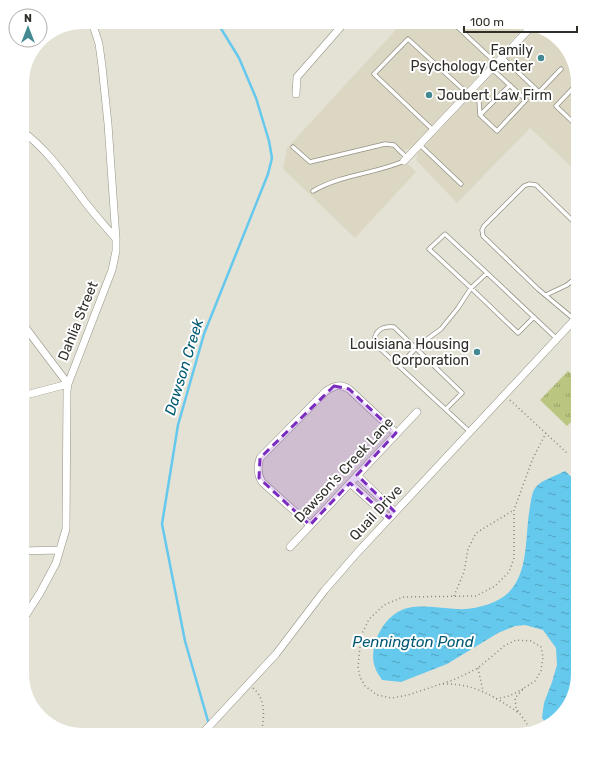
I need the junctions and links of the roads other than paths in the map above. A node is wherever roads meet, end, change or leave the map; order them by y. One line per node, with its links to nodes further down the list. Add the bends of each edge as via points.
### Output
1 (94, 29): 22 (street, Dahlia Street, via 102,66)
2 (339, 29): 11 (street, via 297,77)
3 (459, 29): 6 (lane)
4 (528, 30): 5 (street)
5 (502, 57): 6 (street); 7 (lane, via 539,92)
6 (494, 66): 8 (lane); 10 (street)
7 (561, 69)
8 (510, 85): 12 (lane); 12 (lane, via 526,100 497,131)
9 (571, 90): 13 (lane, via 556,106)
10 (468, 92): 12 (lane, via 479,101); 14 (street); 14 (lane, via 408,39 374,74)
11 (296, 94)
12 (480, 115)
13 (571, 120)
14 (434, 130): 16 (street)
15 (29, 135): 22 (street, via 50,156)
16 (420, 145): 18 (street); 19 (lane)
17 (293, 147): 18 (lane, via 310,162 386,144 394,145)
18 (406, 159): 20 (lane, via 391,167 331,182)
19 (461, 184)
20 (313, 191)
21 (571, 219): 26 (lane, via 536,185 528,184 482,230 483,236)
22 (116, 239): 34 (street, Dahlia Street, via 112,270)
23 (487, 273): 25 (lane); 25 (lane, via 445,234 429,249); 28 (lane)
24 (571, 282): 26 (lane)
25 (471, 288): 28 (lane, via 518,333); 32 (lane, via 441,329)
26 (546, 295): 27 (lane)
27 (571, 314)
28 (534, 317): 31 (lane)
29 (571, 324): 31 (street, Quail Drive)
30 (29, 332): 34 (street)
31 (557, 339): 38 (street, Quail Drive)
32 (416, 349): 33 (lane); 33 (lane, via 394,327 381,328 377,332 374,338 376,344); 36 (lane, via 462,393)
33 (400, 366): 36 (lane)
34 (68, 384): 35 (street); 46 (street, Dahlia Street, via 66,529)
35 (29, 394)
36 (446, 409): 38 (lane)
37 (416, 412): 39 (street, Dawson's Creek Lane)
38 (470, 432): 42 (street, Quail Drive)
39 (396, 434): 40 (street, Dawson's Creek Lane); 44 (street, via 349,389 339,385 326,391 260,458 257,468 259,478)
40 (357, 475): 41 (street, Dawson's Creek Lane); 42 (street)
41 (350, 483): 43 (street); 44 (street, Dawson's Creek Lane)
42 (395, 512): 43 (street, Quail Drive)
43 (389, 518): 49 (street, Quail Drive, via 333,580 289,638)
44 (310, 525): 45 (street, Dawson's Creek Lane)
45 (290, 547)
46 (60, 550): 47 (street); 48 (street, Dahlia Street, via 56,563)
47 (29, 551)
48 (29, 610)
49 (208, 728)

